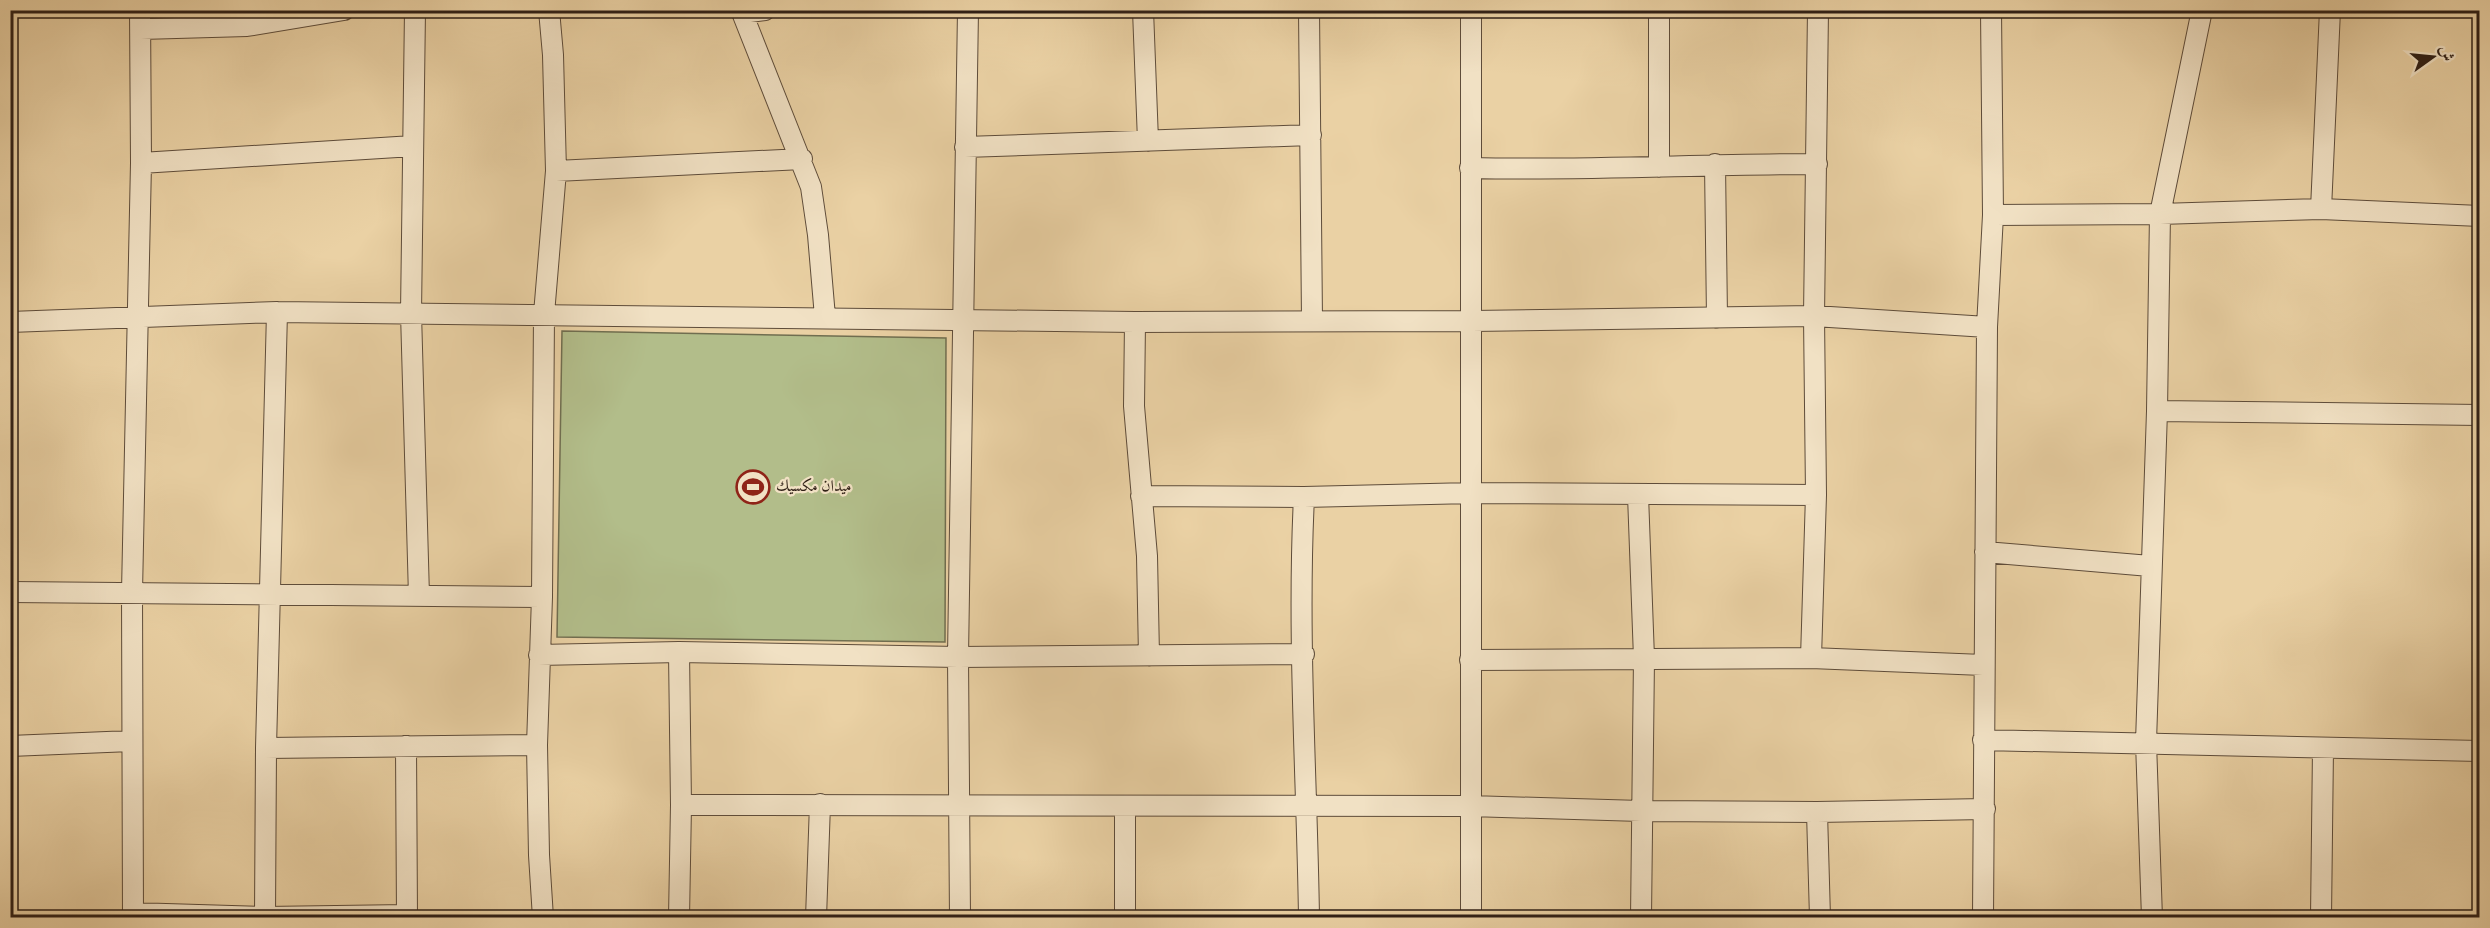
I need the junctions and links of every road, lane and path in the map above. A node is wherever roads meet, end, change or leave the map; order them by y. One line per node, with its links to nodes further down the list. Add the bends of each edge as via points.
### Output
1 (344, 10): 15 (street, via 247,26)
2 (415, 10): 18 (street)
3 (549, 10): 26 (street)
4 (765, 10): 14 (street)
5 (968, 10): 19 (street)
6 (1143, 10): 17 (street)
7 (1309, 10): 16 (street)
8 (1471, 10): 25 (street)
9 (1659, 10): 24 (street)
10 (1818, 10): 23 (street)
11 (1991, 10): 29 (street)
12 (2202, 10): 28 (street)
13 (2330, 10): 27 (street)
14 (742, 12): 20 (street, via 778,109)
15 (141, 20): 21 (street)
16 (1311, 135): 17 (street); 39 (street)
17 (1148, 141): 19 (street)
18 (413, 146): 21 (street); 32 (street)
19 (965, 147): 37 (street)
20 (802, 159): 26 (street); 36 (street, via 811,187 818,235)
21 (141, 163): 34 (street)
22 (1714, 164): 23 (street); 24 (street); 38 (street)
23 (1817, 164): 35 (street)
24 (1659, 167): 25 (street)
25 (1470, 168): 40 (street)
26 (556, 171): 33 (street)
27 (2321, 209): 28 (street); 30 (street)
28 (2160, 214): 29 (street); 44 (street)
29 (1993, 215): 43 (street)
30 (2480, 216)
31 (277, 312): 32 (street); 34 (street); 55 (street)
32 (411, 313): 33 (street); 56 (street)
33 (544, 314): 36 (street); 57 (street)
34 (138, 316): 41 (street); 54 (street)
35 (1814, 316): 38 (street); 43 (street); 48 (street)
36 (825, 317): 37 (street)
37 (962, 318): 42 (street); 62 (street)
38 (1717, 318): 40 (street)
39 (1312, 320): 40 (street); 42 (street)
40 (1472, 321): 46 (street)
41 (10, 322)
42 (1134, 322): 49 (street, via 1134,406)
43 (1987, 327): 51 (street)
44 (2157, 411): 45 (street); 52 (street)
45 (2480, 415)
46 (1472, 493): 47 (street); 50 (street); 65 (street)
47 (1638, 495): 48 (street); 63 (street)
48 (1816, 495): 64 (street)
49 (1141, 496): 50 (street); 61 (street, via 1148,566)
50 (1304, 497): 59 (street)
51 (1985, 552): 52 (street); 66 (street)
52 (2150, 566): 69 (street)
53 (10, 592): 54 (street)
54 (132, 592): 55 (street); 68 (street)
55 (270, 594): 56 (street); 73 (street)
56 (419, 596): 57 (street)
57 (542, 597): 60 (street)
58 (679, 651): 60 (street); 62 (street); 78 (street)
59 (1304, 654): 61 (street); 81 (street)
60 (539, 655): 70 (street)
61 (1149, 656): 62 (street)
62 (958, 657): 77 (street)
63 (1644, 657): 64 (street); 65 (street); 83 (street)
64 (1811, 658): 66 (street)
65 (1470, 660): 80 (street)
66 (1983, 665): 67 (street)
67 (1983, 740): 69 (street); 82 (street)
68 (131, 741): 71 (street); 85 (street)
69 (2146, 742): 74 (street); 98 (street)
70 (537, 745): 72 (street); 88 (street)
71 (10, 746)
72 (406, 746): 73 (street); 86 (street)
73 (266, 748): 87 (street)
74 (2323, 748): 75 (street); 99 (street)
75 (2480, 751)
76 (820, 804): 77 (street); 78 (street); 90 (street)
77 (959, 804): 79 (street); 91 (street)
78 (681, 806): 89 (street)
79 (1125, 806): 81 (street); 92 (street)
80 (1470, 806): 81 (street); 83 (street); 94 (street)
81 (1307, 807): 93 (street)
82 (1985, 809): 84 (street); 97 (street)
83 (1641, 811): 84 (street); 95 (street)
84 (1817, 812): 96 (street)
85 (133, 915): 87 (street)
86 (407, 916): 87 (street)
87 (265, 917)
88 (543, 918)
89 (679, 918)
90 (816, 918)
91 (960, 918)
92 (1125, 918)
93 (1309, 918)
94 (1471, 918)
95 (1641, 918)
96 (1820, 918)
97 (1983, 918)
98 (2152, 918)
99 (2320, 918)

